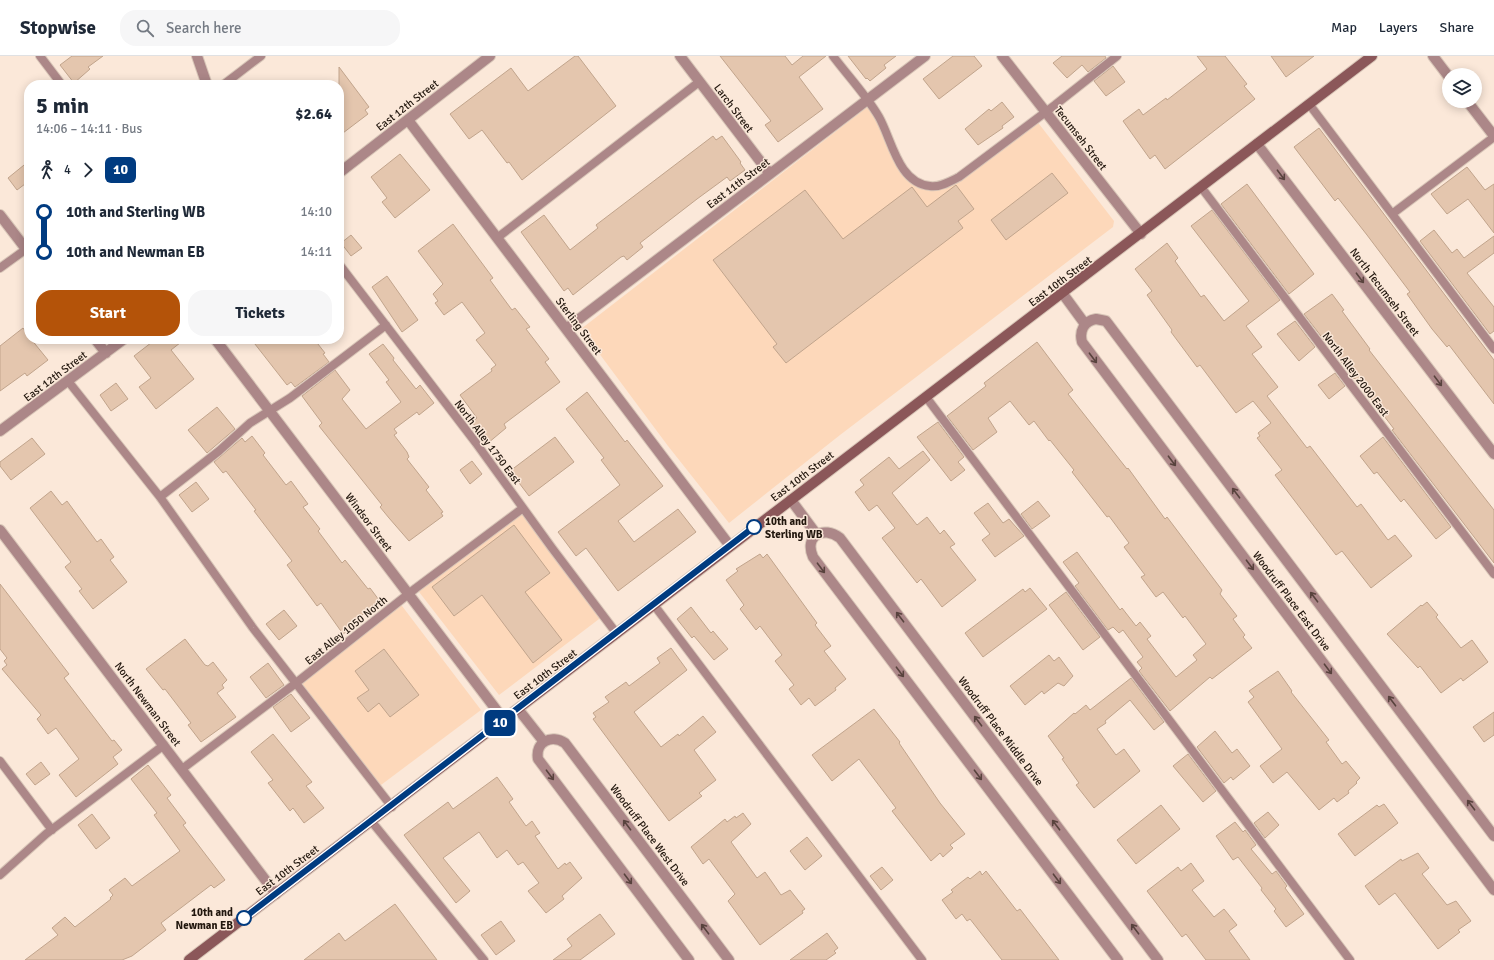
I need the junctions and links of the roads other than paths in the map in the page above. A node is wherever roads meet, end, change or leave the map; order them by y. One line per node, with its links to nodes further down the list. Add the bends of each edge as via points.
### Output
1 (40, 56): 13 (lane)
2 (197, 56): 14 (street)
3 (261, 56): 15 (lane)
4 (490, 56): 21 (street, East 12th Street)
5 (680, 56): 16 (street, Larch Street)
6 (832, 56): 17 (lane)
7 (925, 56): 17 (street, East 11th Street)
8 (1002, 56): 20 (street, Tecumseh Street)
9 (1117, 56): 20 (lane)
10 (1433, 56): 12 (street)
11 (1370, 57): 18 (main road, East 10th Street)
12 (1442, 68)
13 (58, 80)
14 (205, 80)
15 (230, 80)
16 (699, 82): 25 (street, Larch Street); 30 (lane)
17 (867, 100): 20 (lane, via 879,117 896,157 909,175 931,187 959,177); 25 (street, East 11th Street)
18 (1309, 104): 23 (main road, East 10th Street); 27 (lane)
19 (1473, 108): 22 (street)
20 (1045, 112): 29 (street, Tecumseh Street)
21 (408, 120): 24 (street, East 12th Street); 30 (street, Sterling Street)
22 (1494, 136): 27 (lane)
23 (1257, 144): 26 (main road, East 10th Street); 48 (street, North Tecumseh Street, one-way to 48)
24 (344, 169)
25 (770, 174): 38 (street, East 11th Street)
26 (1201, 187): 29 (main road, East 10th Street); 55 (lane, North Alley 2000 East)
27 (1392, 214): 42 (lane)
28 (0, 215): 31 (street)
29 (1141, 234): 35 (main road, East 10th Street)
30 (497, 238): 38 (street, Sterling Street)
31 (24, 245)
32 (24, 253): 33 (lane)
33 (0, 268)
34 (344, 270): 37 (lane, North Alley 1750 East)
35 (1062, 294): 36 (street); 45 (main road, East 10th Street)
36 (1085, 324): 69 (street, Woodruff Place East Drive, one-way to 36, via 1106,321 1096,319); 71 (street, Woodruff Place East Drive, one-way to 71, via 1081,333 1082,342)
37 (386, 325): 46 (lane, via 290,398); 51 (lane, North Alley 1750 East)
38 (566, 329): 54 (street, Sterling Street)
39 (99, 344): 43 (street)
40 (118, 344): 43 (street, East 12th Street)
41 (219, 344): 46 (street, Windsor Street)
42 (1494, 348)
43 (106, 353): 44 (street, East 12th Street)
44 (68, 381): 47 (street, East 12th Street); 49 (lane)
45 (926, 397): 50 (main road, East 10th Street); 80 (lane)
46 (269, 410): 49 (lane); 56 (street, Windsor Street)
47 (0, 431)
48 (1494, 454)
49 (160, 497): 59 (lane, via 253,628)
50 (790, 500): 53 (street); 54 (main road, East 10th Street)
51 (523, 508): 56 (lane, East Alley 1050 North); 58 (lane, North Alley 1750 East)
52 (0, 530): 63 (street, North Newman Street)
53 (817, 535): 78 (street, one-way to 78, via 810,548 813,557); 79 (street, Woodruff Place Middle Drive, one-way to 53, via 840,538 833,532 825,531)
54 (730, 546): 57 (main road, East 10th Street)
55 (1494, 574)
56 (408, 594): 59 (lane, East Alley 1050 North); 61 (street, Windsor Street)
57 (654, 605): 58 (main road, East 10th Street); 77 (lane)
58 (617, 634): 60 (main road, East 10th Street)
59 (296, 683): 65 (lane, East Alley 1050 North); 66 (lane)
60 (518, 709): 61 (main road, East 10th Street); 62 (street)
61 (504, 720): 66 (main road, East 10th Street)
62 (544, 742): 75 (street, one-way to 75, via 539,747 538,759); 76 (street, Woodruff Place West Drive, one-way to 62, via 565,743 552,738)
63 (164, 745): 65 (street, North Newman Street); 68 (lane)
64 (0, 761): 68 (lane)
65 (182, 769): 72 (street, North Newman Street)
66 (392, 806): 67 (main road, East 10th Street)
67 (372, 822): 72 (main road, East 10th Street); 74 (lane)
68 (52, 830): 70 (lane)
69 (1494, 836)
70 (0, 875)
71 (1494, 890)
72 (276, 894): 73 (main road, East 10th Street)
73 (189, 960)
74 (484, 960)
75 (689, 960)
76 (729, 960)
77 (922, 960)
78 (1118, 960)
79 (1158, 960)
80 (1350, 960)

